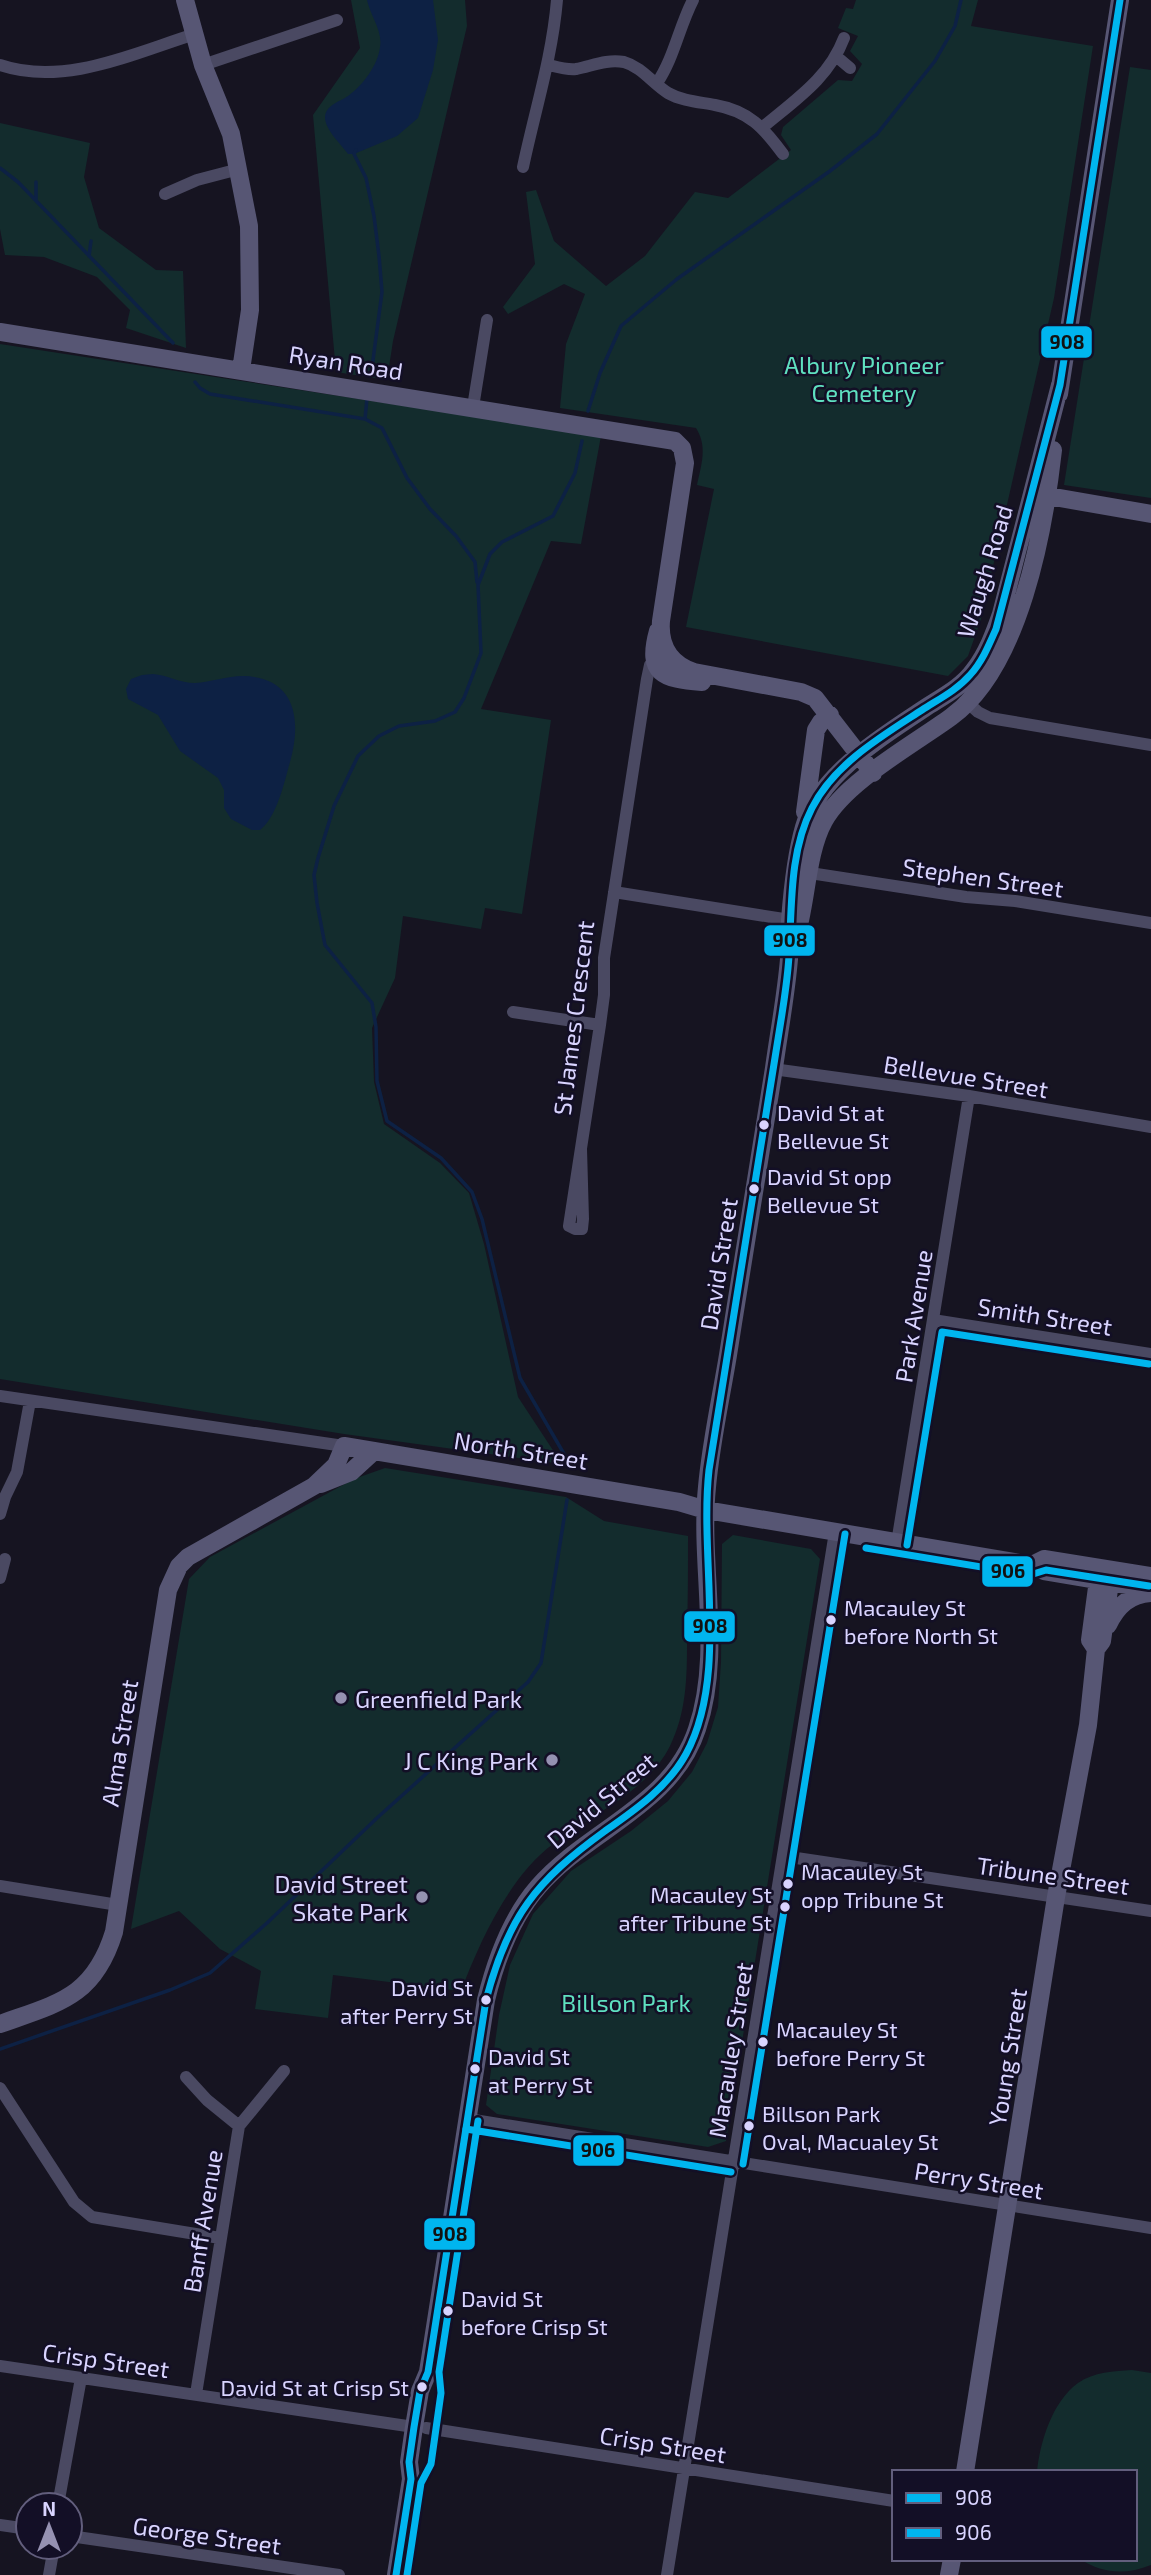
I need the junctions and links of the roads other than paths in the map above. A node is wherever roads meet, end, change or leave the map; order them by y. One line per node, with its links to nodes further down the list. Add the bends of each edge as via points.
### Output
1 (185, 0): 6 (main road)
2 (557, 0): 11 (street)
3 (693, 0): 13 (street)
4 (1120, 0): 24 (main road, Waugh Road)
5 (337, 20): 10 (street)
6 (194, 34): 9 (street, via 85,68 46,72); 10 (main road)
7 (844, 38): 8 (street)
8 (837, 57): 12 (street); 14 (street, via 801,98)
9 (0, 65)
10 (203, 65): 17 (main road, via 231,134)
11 (549, 65): 13 (street, via 573,69 607,61 625,63); 16 (street)
12 (850, 68)
13 (657, 83): 14 (street, via 691,102 743,114)
14 (763, 127): 15 (street)
15 (783, 154)
16 (523, 167)
17 (239, 169): 18 (street); 21 (main road, via 249,226 250,310)
18 (165, 194)
19 (487, 320): 22 (street)
20 (0, 332): 21 (main road, Ryan Road)
21 (241, 370): 22 (main road, Ryan Road)
22 (473, 407): 23 (main road, Ryan Road, via 662,437)
23 (682, 448): 26 (main road, St James Crescent, via 685,463 661,621)
24 (1040, 495): 25 (main road); 27 (main road, Waugh Road, via 1041,535 1014,623 985,683); 30 (main road, Waugh Road, via 991,643 972,673)
25 (1151, 514)
26 (660, 657): 28 (main road, via 657,669 668,677 808,694); 34 (street, St James Crescent, via 650,665 647,679)
27 (968, 703): 29 (street, via 990,718); 31 (main road, Waugh Road)
28 (830, 715): 30 (main road); 32 (main road, via 816,730)
29 (1151, 746)
30 (860, 755): 31 (main road); 32 (main road, David Street, via 820,791)
31 (873, 773): 33 (main road, David Street, via 841,798 824,821)
32 (803, 833): 35 (main road, David Street)
33 (810, 873): 36 (street, Stephen Street); 37 (main road, David Street, via 803,916)
34 (614, 892): 35 (street, St James Crescent); 39 (street, St James Crescent)
35 (790, 920): 37 (main road, David Street)
36 (1151, 923)
37 (789, 958): 40 (main road, David Street)
38 (513, 1012): 39 (street)
39 (600, 1025): 43 (street, St James Crescent, via 581,1149 582,1229)
40 (774, 1069): 41 (street, Bellevue Street); 51 (main road, David Street)
41 (969, 1096): 42 (street, Bellevue Street); 44 (street, Park Avenue)
42 (1151, 1127)
43 (569, 1226)
44 (933, 1320): 45 (street, Smith Street); 54 (street, Park Avenue)
45 (1151, 1354)
46 (0, 1396): 47 (street, North Street)
47 (30, 1401): 48 (street, North Street); 52 (street, via 18,1472)
48 (344, 1446): 49 (main road, North Street); 50 (main road, Alma Street, via 336,1465)
49 (373, 1451): 50 (main road, Alma Street, via 351,1472); 51 (main road, North Street)
50 (314, 1486): 64 (main road, Alma Street, via 199,1550 172,1578)
51 (706, 1510): 53 (main road, North Street); 70 (main road, David Street, via 708,1660 697,1730 675,1771 655,1793 560,1865 523,1906 500,1951 490,1986)
52 (0, 1514)
53 (835, 1531): 54 (main road, North Street); 61 (street, Macauley Street)
54 (897, 1543): 57 (main road, North Street, via 1032,1565 1044,1572)
55 (5, 1559): 58 (street)
56 (1151, 1576): 57 (main road, North Street)
57 (1105, 1577): 59 (main road, North Street); 60 (main road, Young Street)
58 (0, 1578)
59 (1151, 1591): 60 (main road, via 1123,1603 1112,1615)
60 (1099, 1645): 63 (main road, Young Street)
61 (783, 1856): 63 (street, Tribune Street); 72 (street, Macauley Street)
62 (0, 1886): 64 (street)
63 (1056, 1897): 65 (street, Tribune Street); 73 (main road, Young Street)
64 (118, 1905): 66 (main road, Alma Street, via 108,1952 86,1985 55,2004)
65 (1151, 1911)
66 (0, 2024)
67 (284, 2071): 71 (street)
68 (187, 2077): 71 (street, Banff Avenue)
69 (0, 2088): 75 (street, via 74,2202 86,2213)
70 (468, 2119): 72 (street, Perry Street); 79 (main road, David Street, via 428,2372 420,2391)
71 (239, 2126): 75 (street, Banff Avenue)
72 (733, 2162): 73 (street, Perry Street); 80 (street, Macauley Street)
73 (1008, 2205): 74 (street, Perry Street); 81 (main road, Young Street)
74 (1151, 2228)
75 (220, 2238): 78 (street, Banff Avenue)
76 (0, 2366): 77 (street, Crisp Street)
77 (81, 2378): 78 (street, Crisp Street); 82 (street)
78 (196, 2394): 79 (street, Crisp Street)
79 (420, 2427): 80 (street, Crisp Street); 86 (main road, David Street, via 409,2462 411,2479)
80 (684, 2469): 83 (street, Crisp Street); 87 (street, Macauley Street)
81 (965, 2470)
82 (61, 2491)
83 (892, 2501)
84 (84, 2538): 85 (street, George Street)
85 (339, 2575)
86 (396, 2575)
87 (667, 2575)

